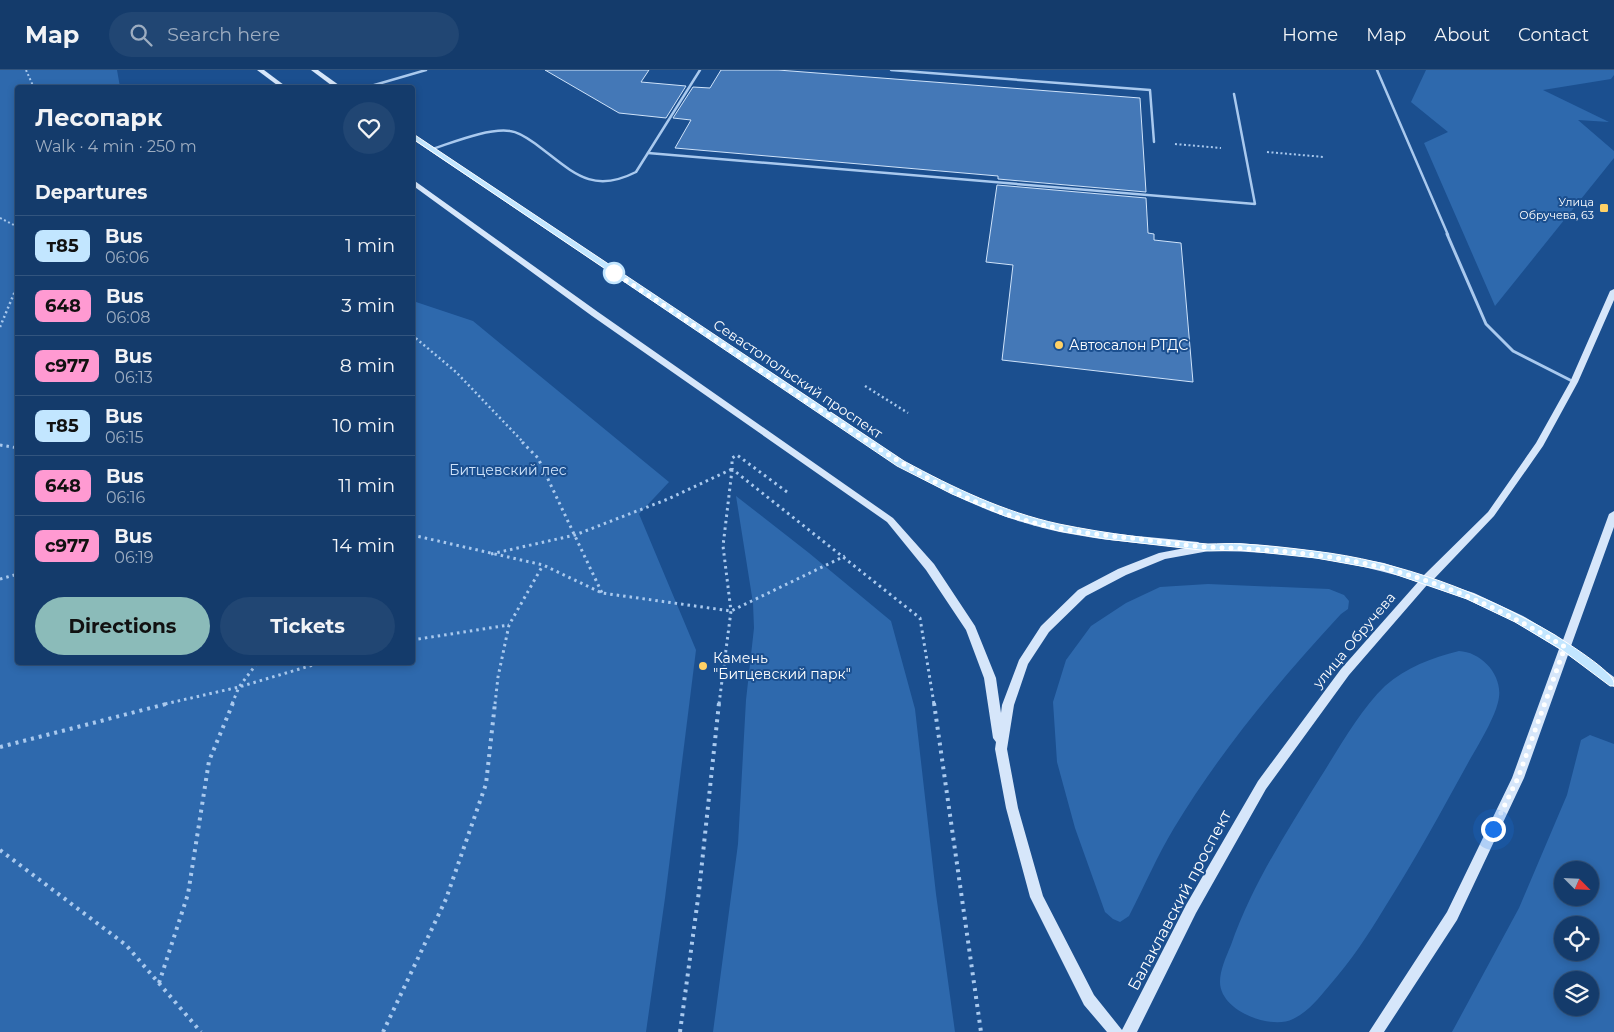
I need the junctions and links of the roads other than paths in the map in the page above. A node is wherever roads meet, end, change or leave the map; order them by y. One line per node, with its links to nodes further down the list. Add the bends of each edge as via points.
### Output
1 (260, 70): 7 (main road)
2 (314, 70): 8 (main road)
3 (426, 70): 9 (lane)
4 (700, 70): 14 (lane)
5 (891, 70): 12 (lane, via 1150,90)
6 (1377, 70): 17 (lane, via 1486,324 1512,351)
7 (281, 85)
8 (336, 85)
9 (374, 85)
10 (1234, 94): 14 (lane, via 1255,204)
11 (415, 138): 13 (main road, Севастопольский проспект)
12 (1154, 142)
13 (432, 149): 14 (lane, via 474,136 510,131 596,183 624,180 636,172); 19 (main road, Севастопольский проспект, via 900,464 955,492 1044,525 1106,536)
14 (648, 153)
15 (415, 182): 23 (main road, via 596,314 890,520 930,566 971,630 990,678)
16 (1614, 292): 17 (main road, улица Обручева)
17 (1574, 382): 20 (main road, улица Обручева, via 1540,444 1491,514)
18 (1614, 514): 21 (main road)
19 (1209, 547): 20 (main road, via 1316,555 1384,567); 23 (main road, via 1163,556 1082,593 1045,629 1023,662 1008,705)
20 (1426, 580): 21 (main road, via 1519,619); 24 (main road, улица Обручева, via 1345,672)
21 (1565, 647): 22 (main road); 27 (main road, via 1518,778 1452,916)
22 (1614, 683)
23 (1001, 749): 25 (main road, via 1012,808 1037,897 1088,1000)
24 (1262, 784): 26 (main road, Балаклавский проспект, via 1191,909)
25 (1116, 1032)
26 (1129, 1032)
27 (1376, 1032)

